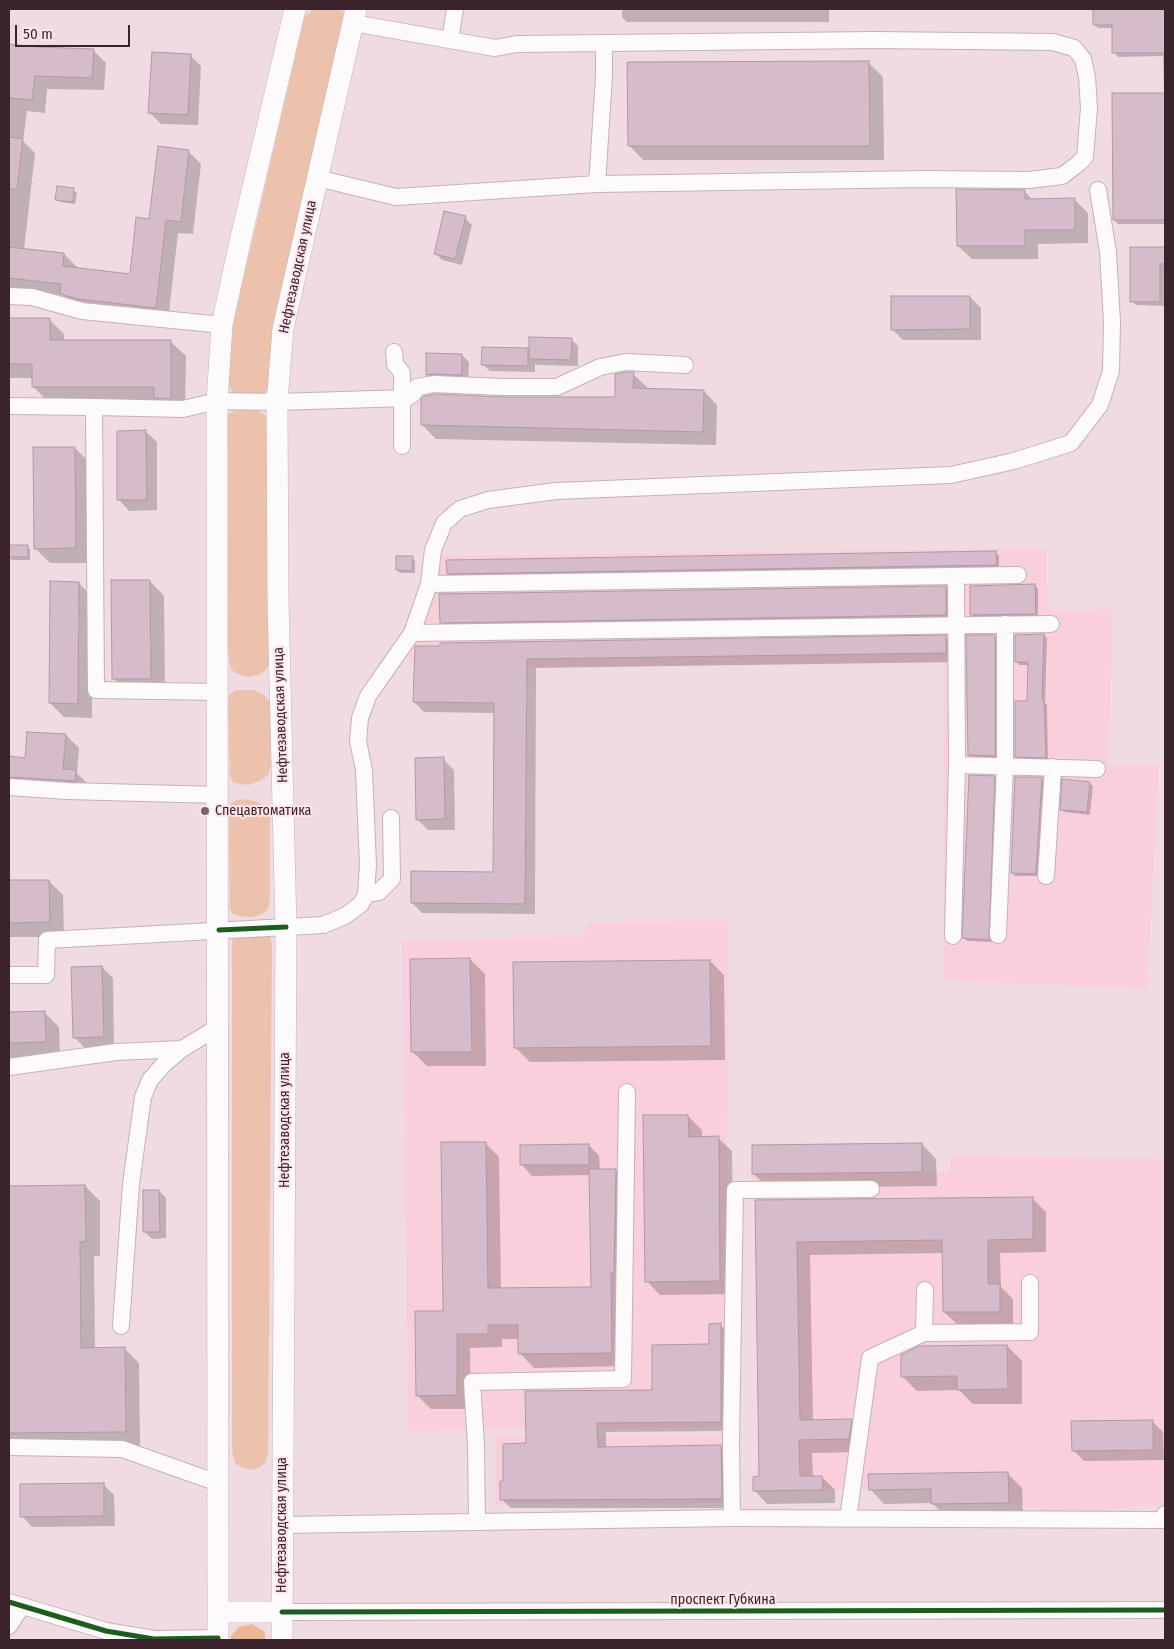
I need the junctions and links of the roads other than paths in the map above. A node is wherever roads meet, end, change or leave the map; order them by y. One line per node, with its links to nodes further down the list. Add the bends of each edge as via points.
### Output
1 (295, 9): 10 (main road)
2 (455, 9): 4 (street)
3 (355, 16): 4 (street); 6 (main road, Нефтезаводская улица)
4 (450, 40): 5 (street, via 495,48 517,44)
5 (604, 44): 7 (street); 7 (street, via 875,40 1053,42 1074,48 1083,58 1089,108 1085,157 1062,176 1028,180)
6 (318, 178): 7 (street, via 396,196); 15 (main road, Нефтезаводская улица, via 283,329)
7 (597, 184)
8 (1098, 190): 21 (street, via 1108,252 1111,371 1100,405 1070,443 1014,461 951,475 556,491 488,500 460,509 444,523 433,550)
9 (9, 296): 10 (street, via 32,297 82,310)
10 (222, 325): 14 (main road)
11 (394, 352): 13 (street, via 394,364 402,373)
12 (685, 365): 13 (street, via 626,362 600,367 557,387 434,384 417,387 407,398)
13 (401, 398): 15 (street); 18 (street)
14 (218, 401): 15 (street); 17 (street, via 183,409); 26 (main road)
15 (277, 402): 36 (main road, Нефтезаводская улица)
16 (9, 406): 17 (street)
17 (94, 407): 26 (street, via 96,690)
18 (402, 446)
19 (1018, 575): 20 (street)
20 (956, 576): 21 (street); 24 (street)
21 (429, 584): 25 (street)
22 (1005, 624): 23 (street); 24 (street); 28 (street)
23 (1051, 624)
24 (956, 625): 25 (street); 27 (street)
25 (412, 633): 35 (street, via 368,696 360,718 358,741 364,770 368,864)
26 (218, 692): 32 (main road)
27 (957, 765): 28 (street); 39 (street)
28 (1005, 766): 29 (street); 38 (street)
29 (1053, 767): 30 (street); 34 (street)
30 (1097, 769)
31 (9, 787): 32 (street)
32 (218, 796): 37 (main road)
33 (391, 818): 35 (street, via 392,879 379,892)
34 (1046, 876)
35 (366, 894): 36 (street, via 360,904 345,916 323,925)
36 (286, 927): 37 (street); 56 (main road, Нефтезаводская улица)
37 (219, 930): 40 (street, via 48,940 46,975); 41 (main road)
38 (998, 935)
39 (953, 936)
40 (9, 975)
41 (218, 1028): 42 (street); 51 (main road)
42 (182, 1049): 43 (street, via 116,1052); 48 (street, via 150,1080 144,1097 131,1184)
43 (9, 1067)
44 (627, 1092): 55 (street, via 623,1379 472,1382)
45 (871, 1189): 53 (street, via 734,1190)
46 (1030, 1283): 49 (street, via 1030,1332)
47 (925, 1290): 49 (street)
48 (121, 1326)
49 (924, 1333): 54 (street, via 870,1358)
50 (9, 1447): 51 (street, via 122,1449)
51 (218, 1483): 59 (main road)
52 (1165, 1514): 54 (street, via 1162,1520)
53 (732, 1518): 54 (street); 55 (street)
54 (848, 1519)
55 (477, 1522): 56 (street)
56 (282, 1525): 60 (main road, Нефтезаводская улица)
57 (15, 1604): 61 (street); 62 (street, via 106,1631 154,1639)
58 (1165, 1610): 60 (street, проспект Губкина)
59 (218, 1612): 60 (main road, проспект Губкина); 62 (main road)
60 (282, 1612): 63 (main road, Нефтезаводская улица)
61 (9, 1626)
62 (218, 1639)
63 (282, 1640)

